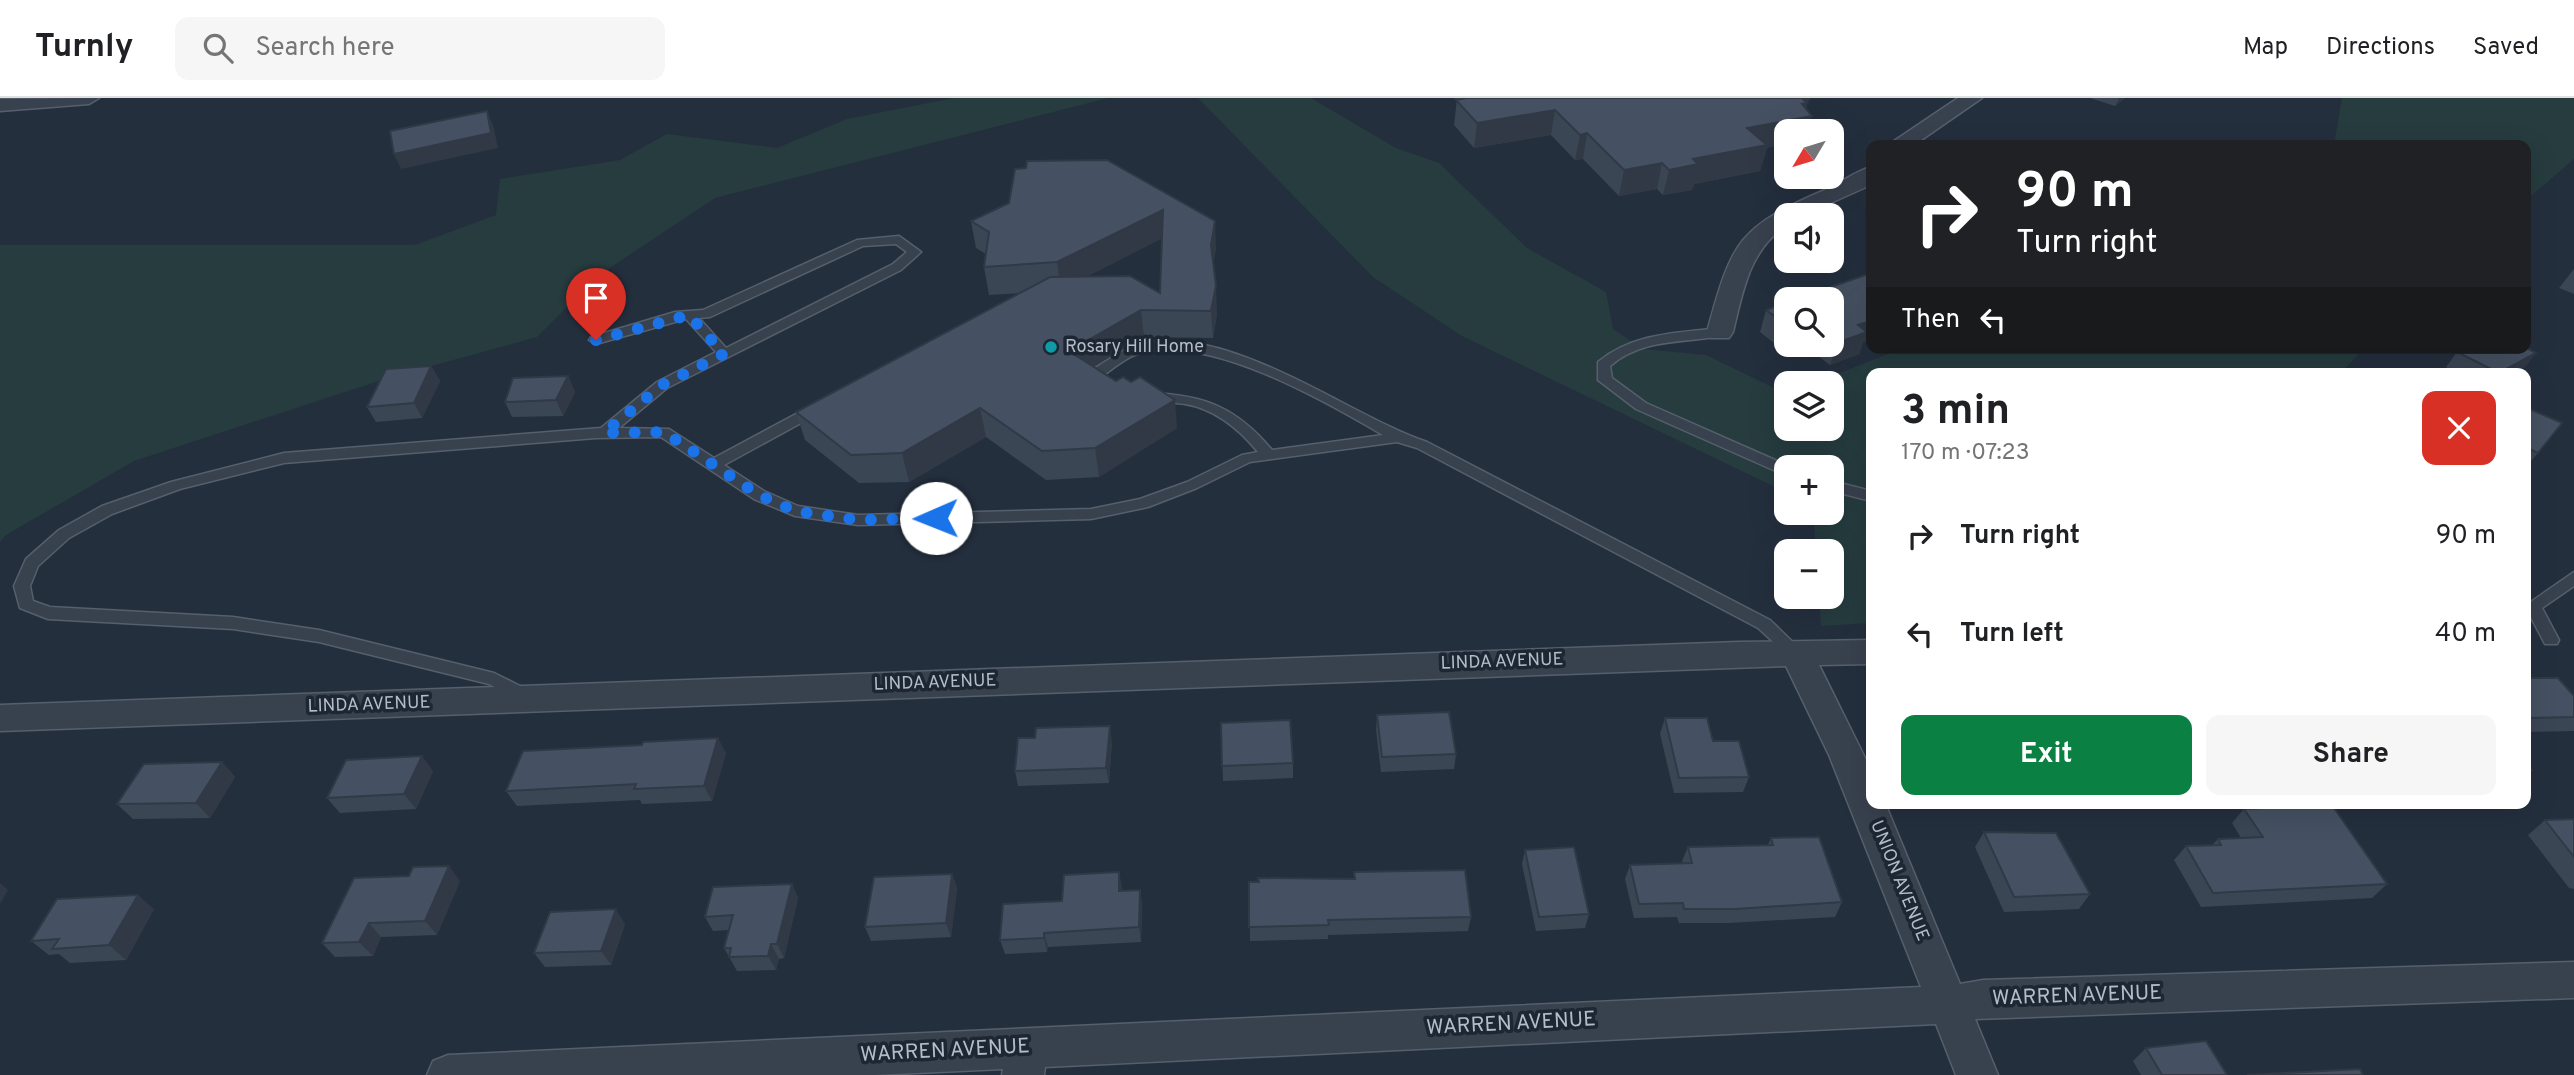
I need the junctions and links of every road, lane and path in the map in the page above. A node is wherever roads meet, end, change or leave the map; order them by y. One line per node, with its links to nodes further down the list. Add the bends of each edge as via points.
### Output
1 (89, 98): 3 (street)
2 (1972, 98): 4 (street)
3 (0, 105)
4 (1907, 140)
5 (1866, 176): 7 (street, via 1791,211 1749,243)
6 (689, 315): 8 (lane); 9 (lane); 9 (lane, via 705,314 860,243 899,240 915,252 897,267)
7 (1720, 332): 15 (lane, via 1640,343 1614,352 1602,365 1605,380 1641,407)
8 (596, 340)
9 (724, 354): 11 (lane, via 662,385)
10 (828, 402): 14 (lane)
11 (604, 433): 14 (lane, via 664,432); 22 (lane, via 284,458 176,485 107,510 64,534 31,563 22,586 26,604 48,613 233,622 319,636 494,678)
12 (1398, 438): 13 (lane); 13 (lane, via 1259,366 1192,348 1142,348 1097,373 1098,385 1127,397 1197,400 1248,428); 21 (lane, via 1422,445 1764,625)
13 (1268, 454): 14 (lane, via 1247,457 1143,503 1091,514 858,520 795,511 759,495)
14 (713, 464)
15 (1774, 465)
16 (1844, 489): 17 (lane)
17 (1866, 495)
18 (2574, 578): 19 (lane, via 2533,606)
19 (2551, 640)
20 (1866, 652): 21 (street, LINDA AVENUE)
21 (1796, 653): 22 (street, LINDA AVENUE); 24 (street, UNION AVENUE)
22 (531, 701): 23 (street, LINDA AVENUE)
23 (0, 718)
24 (1866, 801)
25 (1869, 809): 27 (street, UNION AVENUE)
26 (2574, 980): 27 (street, WARREN AVENUE, via 1983,999)
27 (1950, 1004): 28 (street, WARREN AVENUE); 30 (street, UNION AVENUE)
28 (1025, 1061): 29 (street, WARREN AVENUE)
29 (448, 1075)
30 (1977, 1075)

